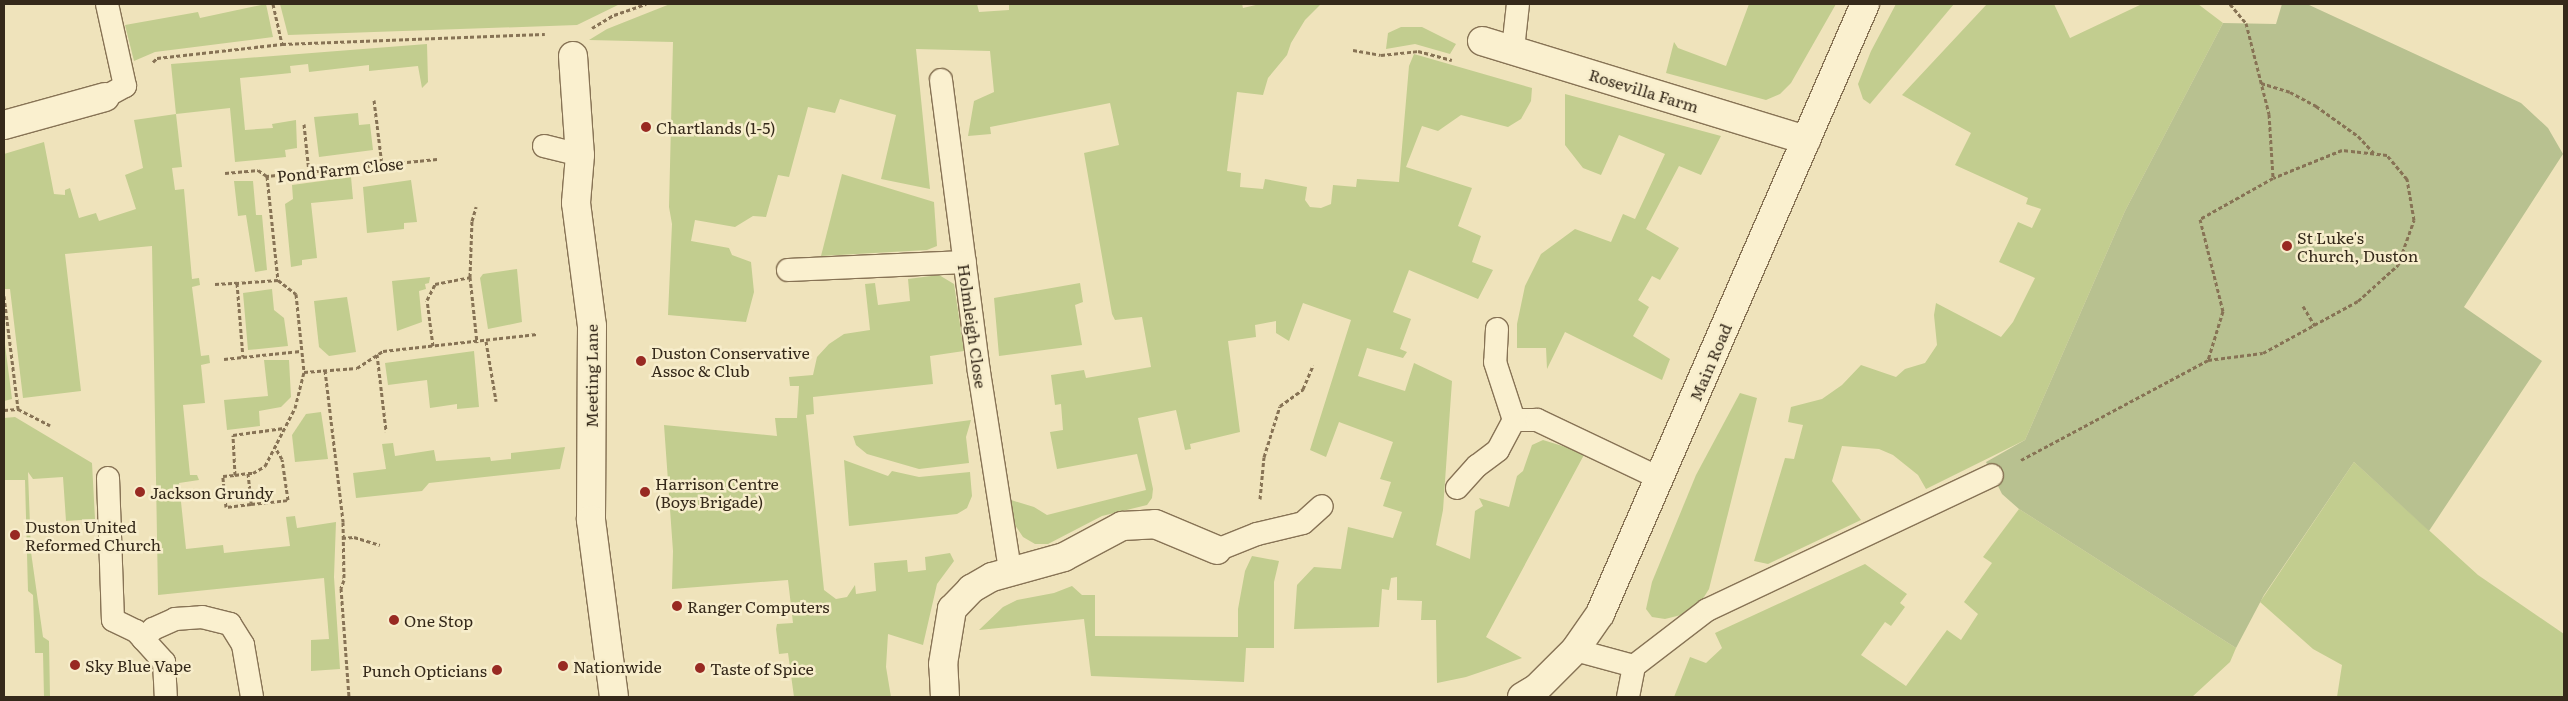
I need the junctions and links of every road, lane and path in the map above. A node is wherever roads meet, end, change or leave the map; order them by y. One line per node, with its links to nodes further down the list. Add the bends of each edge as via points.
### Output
1 (107, 4): 14 (lane)
2 (273, 4): 8 (path)
3 (646, 4): 11 (path, via 614,15 581,35)
4 (1518, 4): 9 (lane)
5 (1865, 4): 18 (street, Main Road)
6 (2230, 4): 13 (path, via 2246,23)
7 (1482, 41): 9 (street, Rosevilla Farm); 10 (path, via 1452,60 1418,51 1381,55)
8 (282, 44): 11 (path, via 552,34); 14 (path, via 157,58)
9 (1513, 49): 18 (street, Rosevilla Farm)
10 (1353, 50)
11 (573, 56): 21 (street, Meeting Lane)
12 (941, 80): 29 (lane, Holmleigh Close)
13 (2261, 83): 20 (path, via 2290,92 2316,106 2358,136); 27 (path, via 2269,114)
14 (115, 92): 17 (street)
15 (374, 100): 23 (path)
16 (304, 124): 24 (path)
17 (4, 125)
18 (1806, 140): 63 (street, Main Road)
19 (544, 146): 21 (lane)
20 (2375, 154): 27 (path, via 2342,150); 37 (path, via 2387,155 2407,180 2414,220 2398,265 2358,301)
21 (580, 155): 78 (street, Meeting Lane, via 576,203 592,326 592,520)
22 (437, 159): 23 (path, Pond Farm Close)
23 (382, 165): 24 (path, Pond Farm Close)
24 (309, 172): 26 (path, Pond Farm Close)
25 (225, 173): 26 (path, via 258,170)
26 (267, 176): 32 (path, Pond Farm Close)
27 (2273, 178): 47 (path, via 2200,219 2224,311)
28 (476, 208): 31 (path, via 472,221)
29 (965, 262): 30 (lane); 71 (lane, Holmleigh Close)
30 (788, 270)
31 (470, 278): 41 (path); 42 (path, via 435,284 426,300)
32 (278, 280): 33 (path); 43 (path, via 296,294)
33 (237, 283): 34 (path); 45 (path)
34 (214, 284)
35 (4, 296): 52 (path)
36 (2303, 306): 37 (path)
37 (2315, 326): 47 (path, via 2263,353)
38 (1497, 329): 54 (lane, via 1495,362)
39 (537, 334): 40 (path)
40 (486, 341): 41 (path); 51 (path)
41 (477, 342): 42 (path)
42 (433, 346): 44 (path)
43 (301, 351): 45 (path); 50 (path)
44 (377, 354): 49 (path, via 356,368); 57 (path)
45 (243, 356): 46 (path)
46 (224, 359)
47 (2208, 360): 61 (path)
48 (1313, 365): 67 (path, via 1303,389 1280,406 1264,457)
49 (325, 370): 50 (path); 68 (path)
50 (304, 372): 56 (path, via 295,408)
51 (496, 401)
52 (18, 409): 53 (path); 55 (path)
53 (4, 410)
54 (1514, 420): 63 (lane, via 1537,420); 64 (lane, via 1498,450 1477,466)
55 (50, 425)
56 (285, 428): 58 (path); 60 (path, via 233,435)
57 (386, 431)
58 (275, 447): 59 (path, via 265,466); 65 (path, via 282,459 288,500)
59 (248, 473): 60 (path); 65 (path)
60 (235, 475): 65 (path, via 223,476 226,507)
61 (1992, 475): 74 (lane, via 1707,610)
62 (108, 478): 72 (lane, via 113,620 136,631)
63 (1661, 479): 73 (street, Main Road, via 1600,614)
64 (1457, 488)
65 (251, 504)
66 (1322, 506): 67 (lane, via 1303,522)
67 (1257, 534): 70 (lane)
68 (342, 538): 69 (path, via 354,537); 77 (path, via 344,580 341,588)
69 (380, 545)
70 (1217, 550): 71 (street, via 1155,524 1122,526 1064,557)
71 (1010, 571): 79 (street, via 971,589 952,608 943,664)
72 (143, 639): 75 (lane, via 164,662); 76 (lane, via 153,629 175,619 202,617 230,624 243,645)
73 (1575, 650): 74 (lane); 80 (street, Main Road, via 1537,688)
74 (1634, 666): 81 (lane)
75 (166, 697)
76 (252, 697)
77 (349, 697)
78 (614, 697)
79 (945, 697)
80 (1522, 697)
81 (1628, 697)

